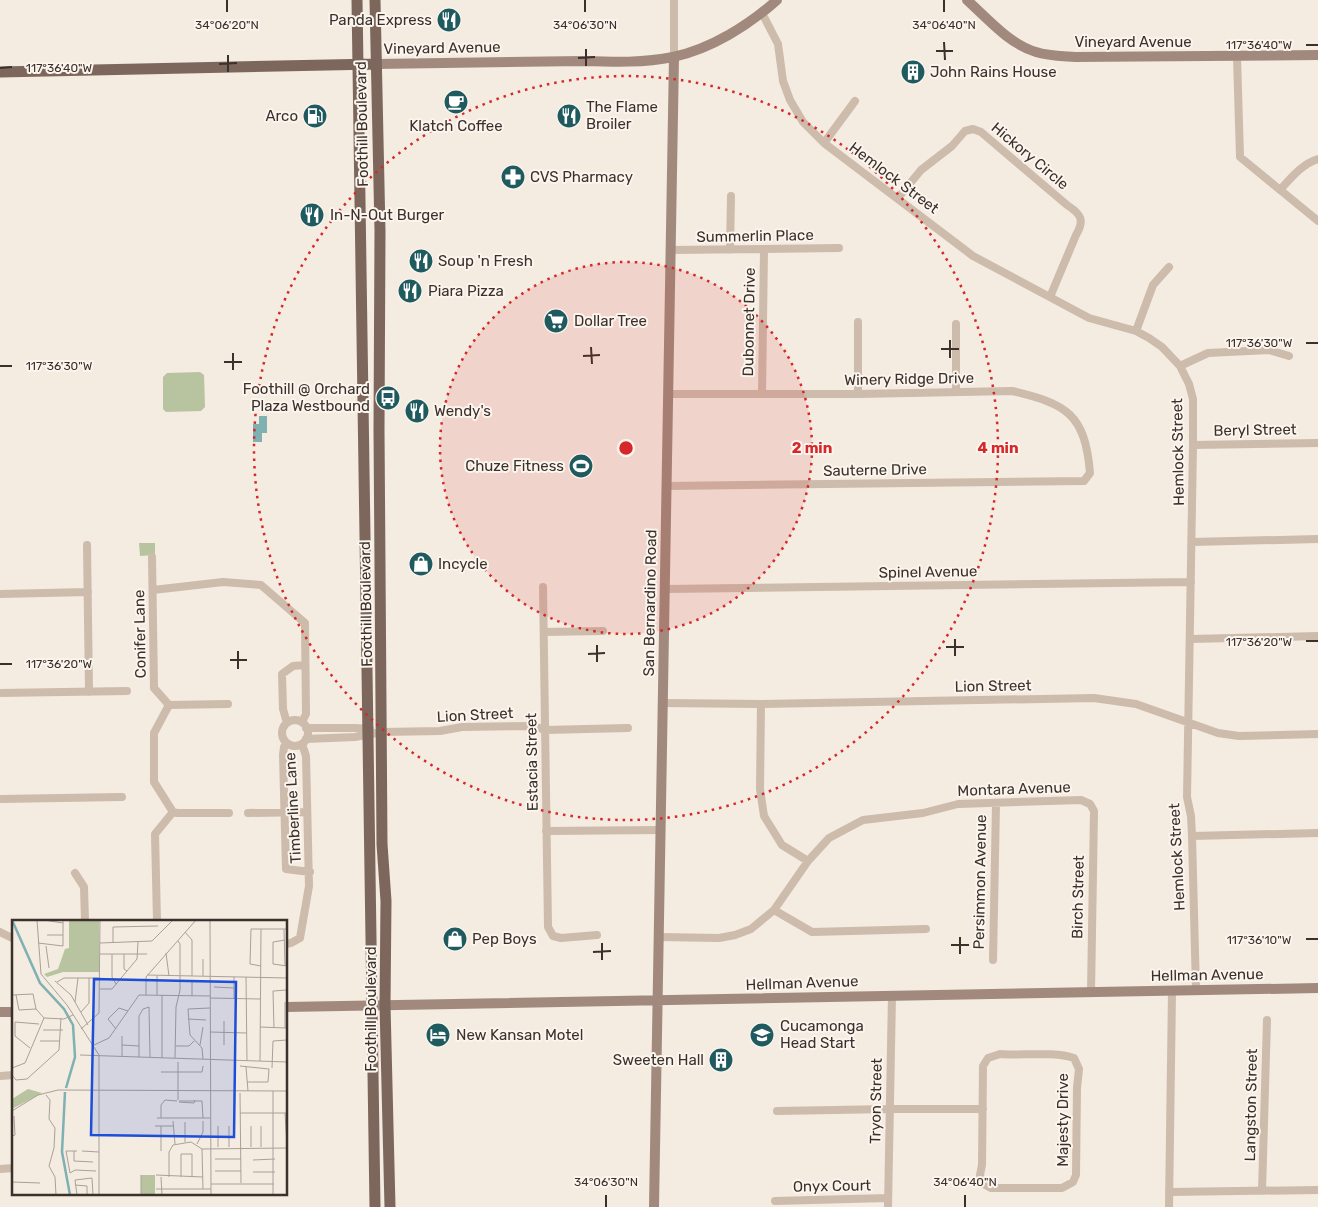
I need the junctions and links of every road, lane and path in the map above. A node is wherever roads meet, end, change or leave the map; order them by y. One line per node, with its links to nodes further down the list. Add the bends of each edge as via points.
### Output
1 (356, 0): 11 (main road, Foothill Boulevard)
2 (375, 0): 10 (main road, Foothill Boulevard)
3 (674, 0): 8 (street, San Bernardino Road)
4 (778, 0): 6 (street, Vineyard Avenue)
5 (967, 0): 9 (street, Vineyard Avenue, via 1000,31 1035,52 1075,58)
6 (762, 13): 8 (street, Vineyard Avenue, via 729,35); 14 (street, Hemlock Street, via 776,38 783,81 790,100 803,122)
7 (1318, 56): 9 (street, Vineyard Avenue)
8 (674, 57): 10 (street, Vineyard Avenue, via 610,63); 21 (street, San Bernardino Road)
9 (1237, 57): 16 (street, via 1240,157)
10 (376, 64): 11 (main road, Vineyard Avenue); 67 (main road, Foothill Boulevard)
11 (357, 65): 12 (main road, Vineyard Avenue); 66 (main road, Foothill Boulevard)
12 (0, 72)
13 (855, 101): 14 (street)
14 (824, 143): 18 (street, Hemlock Street)
15 (1318, 159): 16 (street, via 1297,172)
16 (1280, 190): 19 (street)
17 (732, 196): 22 (street)
18 (898, 198): 25 (street, Hemlock Street, via 973,256); 25 (street, Hickory Circle, via 921,170 952,146 965,131 982,132 1078,211 1081,228)
19 (1318, 222)
20 (839, 248): 23 (street, Summerlin Place)
21 (670, 250): 22 (street, Summerlin Place); 32 (street, San Bernardino Road)
22 (730, 250): 23 (street, Summerlin Place)
23 (764, 250): 33 (street, Dubonnet Drive)
24 (1169, 267): 28 (street, via 1153,284)
25 (1050, 297): 28 (street, Hemlock Street, via 1089,318)
26 (858, 322): 34 (street)
27 (956, 324): 31 (street)
28 (1136, 331): 30 (street, Hemlock Street, via 1162,347)
29 (1289, 356): 30 (street, via 1269,350 1208,353)
30 (1180, 366): 36 (street, Hemlock Street, via 1193,399)
31 (956, 392): 34 (street, Winery Ridge Drive); 37 (street, Winery Ridge Drive, via 1012,390 1056,404 1075,419 1085,437 1090,473)
32 (668, 394): 33 (street, Winery Ridge Drive); 38 (street, San Bernardino Road)
33 (762, 394): 34 (street, Winery Ridge Drive)
34 (858, 394)
35 (1318, 442): 36 (street, Beryl Street)
36 (1193, 445): 40 (street, Hemlock Street)
37 (1084, 481): 38 (street, Sauterne Drive)
38 (667, 486): 45 (street, San Bernardino Road)
39 (1318, 539): 40 (street)
40 (1192, 542): 43 (street, Hemlock Street)
41 (87, 545): 47 (street)
42 (152, 557): 46 (street, Conifer Lane)
43 (1192, 582): 45 (street, Spinel Avenue); 52 (street, Hemlock Street)
44 (544, 587): 50 (street, Estacia Street)
45 (665, 589): 57 (street, San Bernardino Road)
46 (153, 590): 53 (street, via 223,582 261,585 305,623); 60 (street, Conifer Lane, via 154,688)
47 (88, 592): 48 (street); 55 (street)
48 (0, 594)
49 (603, 631): 50 (street)
50 (544, 632): 65 (street, Estacia Street)
51 (1318, 636): 52 (street)
52 (1191, 639): 62 (street, Hemlock Street)
53 (306, 665): 61 (street, via 293,666 282,674 283,709); 63 (street)
54 (126, 691): 55 (street)
55 (89, 692): 56 (street)
56 (0, 693)
57 (663, 703): 59 (street, Lion Street); 80 (street, San Bernardino Road)
58 (228, 704): 60 (street)
59 (761, 704): 62 (street, Lion Street, via 1094,698 1136,704); 84 (street, via 760,788 764,816 782,844)
60 (169, 705): 75 (street, via 154,733 154,782)
61 (287, 723): 63 (street, via 294,720); 70 (street, via 282,734)
62 (1190, 723): 68 (street, Lion Street, via 1239,736); 83 (street, Hemlock Street, via 1188,797)
63 (304, 725): 66 (street, Timberline Lane); 69 (street, via 308,733)
64 (628, 728): 65 (street, Lion Street)
65 (545, 730): 67 (street, Lion Street, via 534,726); 81 (street, Estacia Street)
66 (368, 732): 67 (street, Timberline Lane); 69 (street, Timberline Lane, via 356,737); 104 (main road, Foothill Boulevard)
67 (382, 732): 103 (main road, Foothill Boulevard)
68 (1318, 734)
69 (304, 741): 70 (street, via 294,746); 76 (street, Timberline Lane)
70 (288, 743): 79 (street, Timberline Lane, via 283,755)
71 (122, 797): 72 (street)
72 (0, 799)
73 (996, 804): 74 (street, Montara Avenue, via 1081,800); 84 (street, Montara Avenue, via 958,804 923,813 863,820 829,838); 96 (street, Persimmon Avenue)
74 (1090, 804): 100 (street, Birch Street, via 1094,811)
75 (173, 812): 77 (street); 89 (street, via 155,834)
76 (307, 812): 79 (street); 85 (street, Timberline Lane)
77 (229, 813)
78 (248, 813): 79 (street)
79 (284, 813): 85 (street, Timberline Lane, via 286,870)
80 (661, 830): 81 (street); 93 (street, San Bernardino Road)
81 (546, 832): 92 (street, Estacia Street, via 548,927 553,936 561,938)
82 (1318, 834): 83 (street)
83 (1192, 836): 99 (street, Hemlock Street)
84 (808, 861): 87 (street, Montara Avenue)
85 (310, 872): 95 (street, Timberline Lane, via 300,938)
86 (75, 873): 88 (street, via 84,886)
87 (774, 910): 90 (street, via 812,932); 93 (street, Montara Avenue, via 751,929 735,935 718,938)
88 (85, 920)
89 (157, 920)
90 (926, 929)
91 (0, 932): 94 (street)
92 (597, 935)
93 (659, 937): 102 (street, San Bernardino Road)
94 (12, 938)
95 (288, 944)
96 (993, 960)
97 (1318, 988): 99 (street, Hellman Avenue)
98 (1172, 990): 99 (street, Hellman Avenue); 100 (street, Hellman Avenue); 112 (street)
99 (1196, 990)
100 (1091, 992): 101 (street, Hellman Avenue)
101 (892, 995): 102 (street, Hellman Avenue); 107 (street, Tryon Street)
102 (658, 1001): 103 (street, Hellman Avenue); 117 (street, San Bernardino Road)
103 (385, 1005): 104 (street, Hellman Avenue); 116 (main road, Foothill Boulevard)
104 (371, 1006): 105 (street, Hellman Avenue); 115 (main road, Foothill Boulevard)
105 (288, 1007)
106 (1267, 1020): 111 (street, Langston Street)
107 (890, 1109): 108 (street); 109 (street); 113 (street, Tryon Street)
108 (983, 1110): 108 (street, Majesty Drive, via 982,1183 991,1188 1062,1188 1073,1182 1076,1175 1079,1069 1074,1058 1062,1054 1000,1054 988,1058 983,1066)
109 (777, 1111)
110 (1318, 1190): 111 (street)
111 (1262, 1191): 112 (street)
112 (1169, 1192): 119 (street)
113 (888, 1198): 114 (street, Onyx Court); 118 (street, Tryon Street)
114 (775, 1201)
115 (375, 1207)
116 (390, 1207)
117 (654, 1207)
118 (888, 1207)
119 (1169, 1207)

